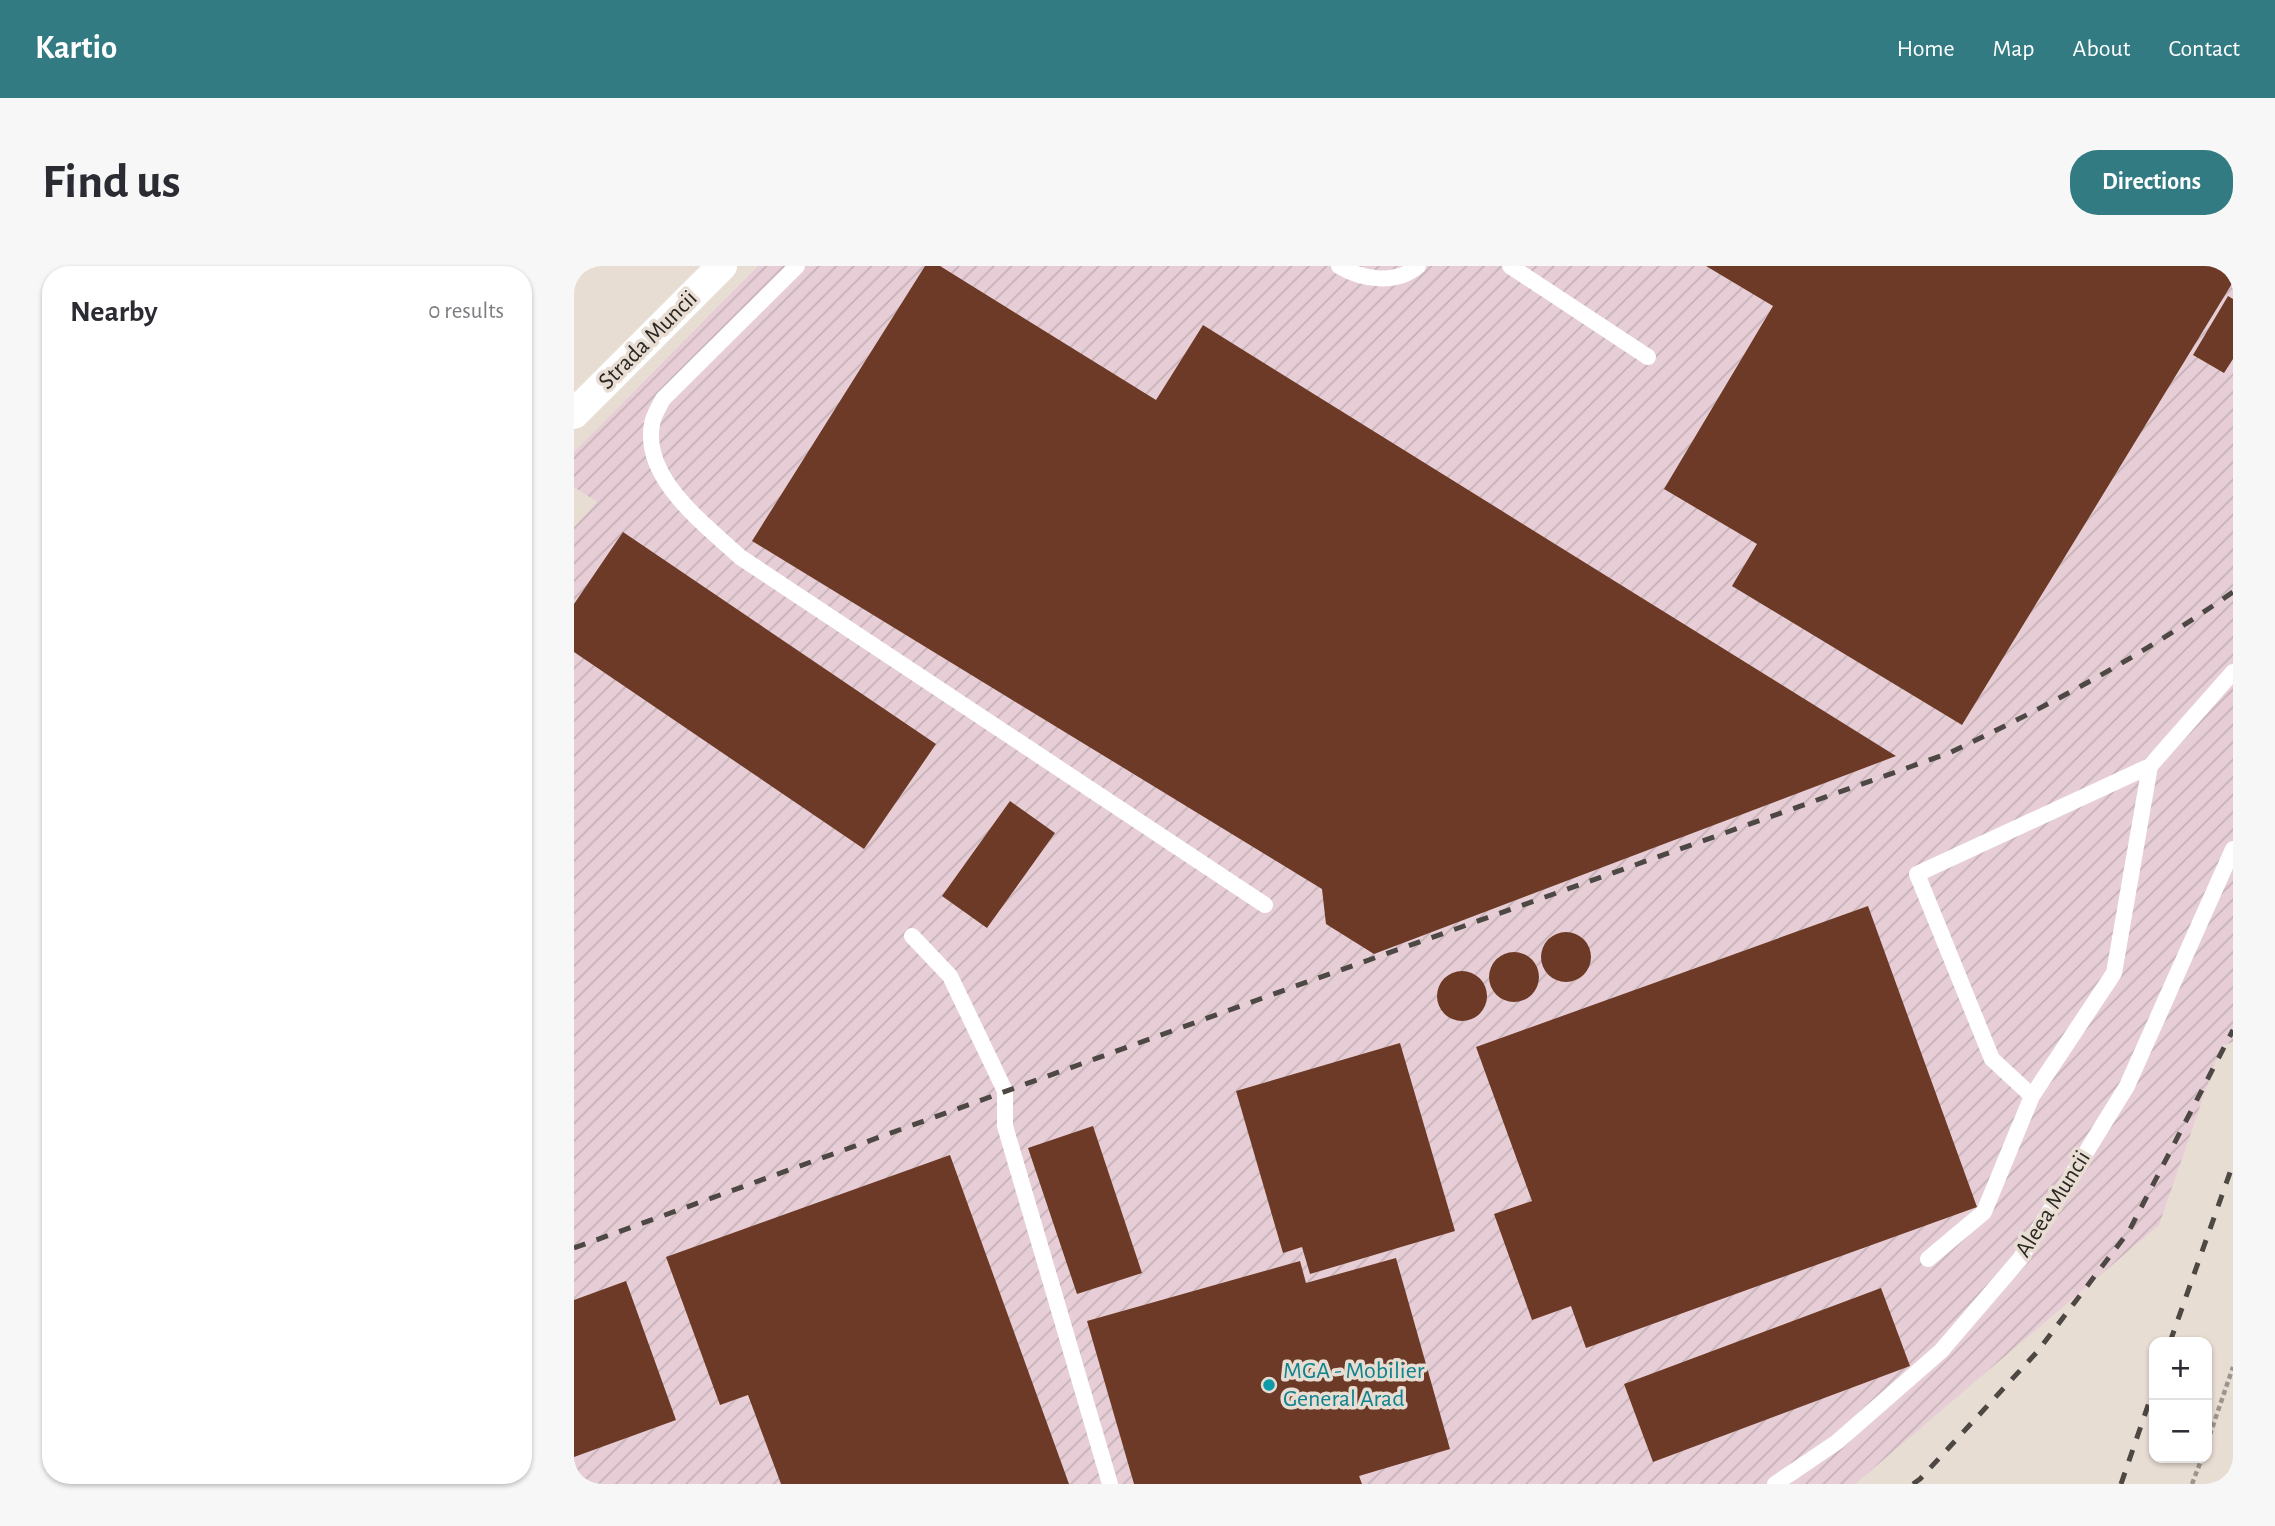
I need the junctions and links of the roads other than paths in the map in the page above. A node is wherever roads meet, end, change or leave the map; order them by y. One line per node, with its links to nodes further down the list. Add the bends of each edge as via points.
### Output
1 (722, 266): 7 (street, Strada Muncii)
2 (797, 266): 11 (lane, via 663,399 652,423 653,453 671,492 740,557)
3 (1339, 266): 4 (lane, via 1354,275 1381,279 1409,274)
4 (1418, 266)
5 (1510, 266): 6 (lane)
6 (1648, 357)
7 (574, 414)
8 (2233, 672): 9 (lane)
9 (2150, 766): 13 (lane, via 2114,973); 13 (lane, via 1917,874 1992,1059)
10 (2233, 849): 16 (lane, Aleea Muncii, via 2127,1086 2020,1259 1941,1351 1837,1443)
11 (1265, 905)
12 (912, 936): 15 (lane, via 950,976 1005,1091 1005,1126)
13 (2032, 1097): 14 (lane, via 1984,1212)
14 (1928, 1259)
15 (1110, 1484)
16 (1775, 1484)

